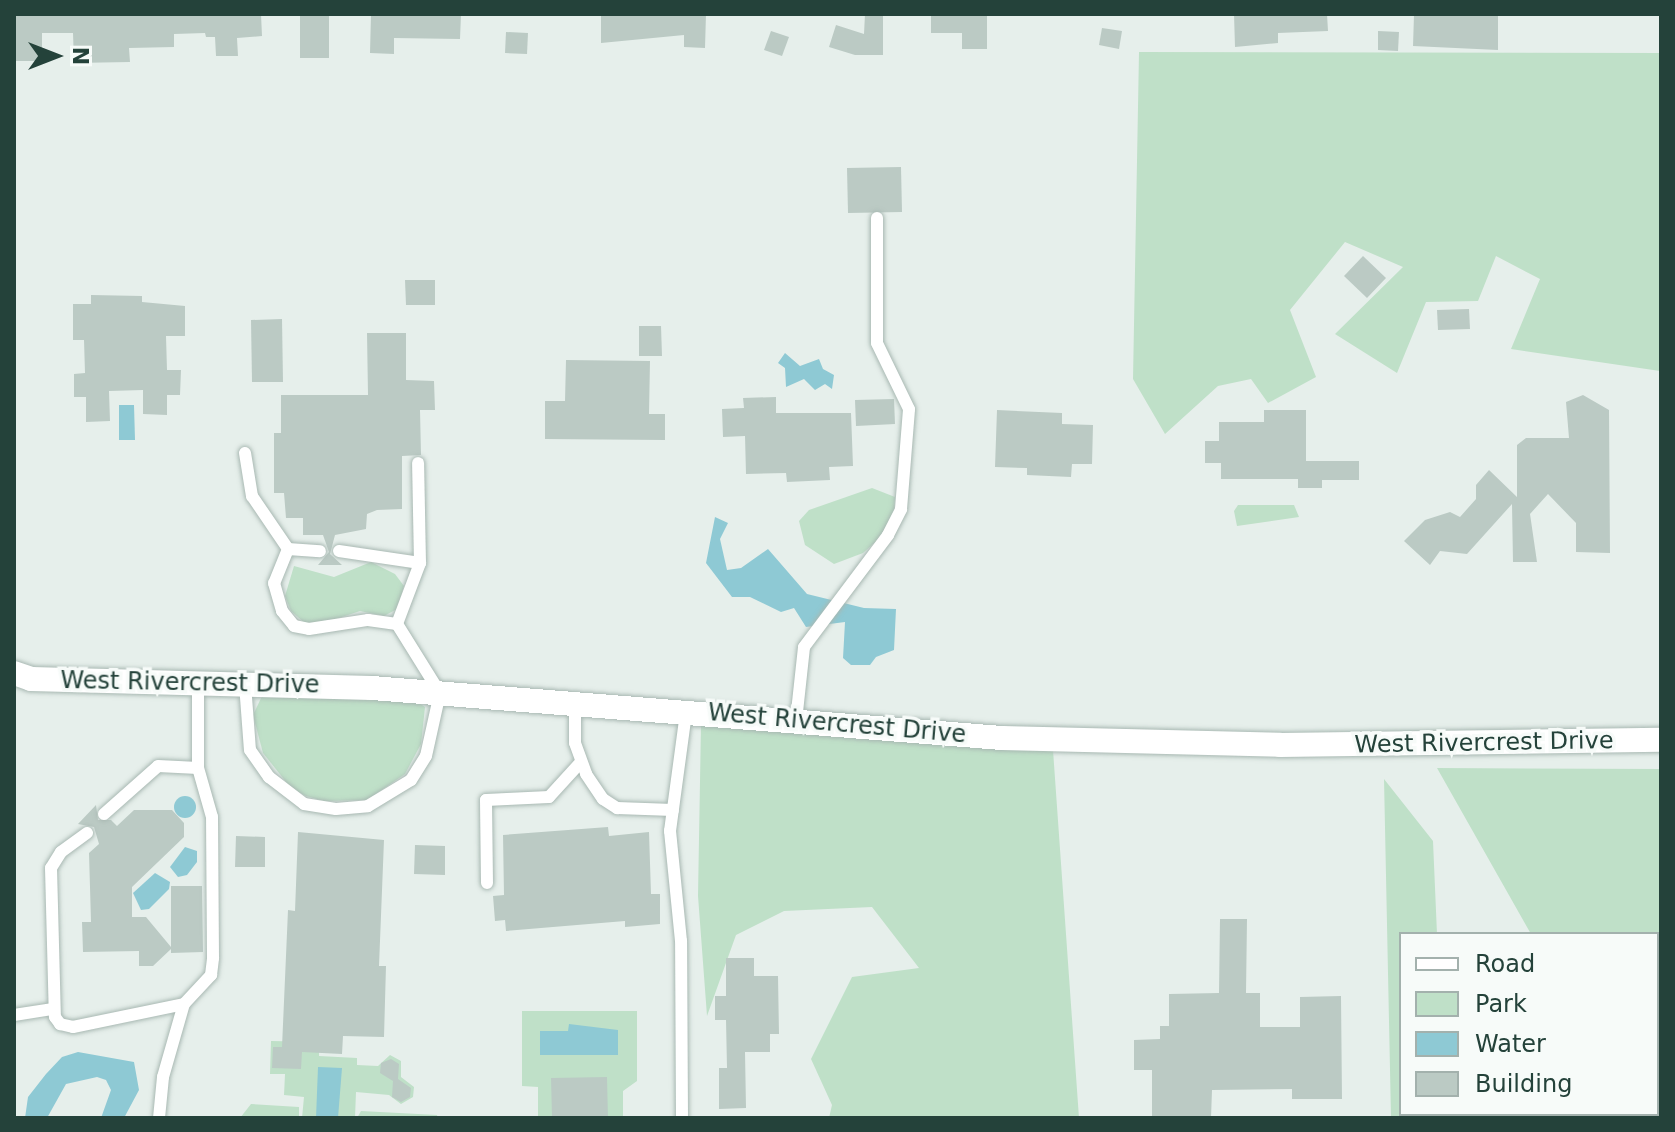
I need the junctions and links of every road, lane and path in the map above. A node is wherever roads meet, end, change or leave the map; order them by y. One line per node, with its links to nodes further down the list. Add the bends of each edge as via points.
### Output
1 (877, 218): 15 (lane, via 877,343 909,409 908,456 896,522 804,647)
2 (245, 453): 4 (lane, via 252,496)
3 (418, 463): 7 (lane)
4 (288, 549): 5 (lane); 8 (lane, via 274,583 282,611 294,626 309,629 368,620)
5 (320, 551)
6 (339, 551): 7 (lane)
7 (420, 563): 8 (lane)
8 (397, 624): 12 (lane)
9 (14, 673): 10 (street, West Rivercrest Drive, via 31,679)
10 (198, 682): 11 (street, West Rivercrest Drive); 18 (lane)
11 (245, 684): 12 (street, West Rivercrest Drive); 12 (lane, via 244,716 258,766 304,804 336,809 368,806 411,780 426,756)
12 (440, 693): 13 (street, West Rivercrest Drive)
13 (575, 704): 14 (street, West Rivercrest Drive); 17 (lane, via 575,743)
14 (686, 712): 15 (street, West Rivercrest Drive); 19 (lane)
15 (796, 721): 16 (street, West Rivercrest Drive, via 1143,743)
16 (1661, 740)
17 (581, 762): 19 (lane, via 603,799 617,808); 22 (lane, via 549,797 486,800)
18 (198, 768): 20 (lane, via 158,766); 23 (lane, via 212,817 213,958 211,975)
19 (673, 810): 27 (lane, via 670,831 681,941)
20 (104, 814)
21 (87, 833): 24 (lane, via 61,852 51,868)
22 (487, 883)
23 (184, 1004): 24 (lane, via 65,1027); 26 (lane, via 163,1077)
24 (52, 1009): 25 (lane)
25 (14, 1015)
26 (159, 1118)
27 (682, 1118)

